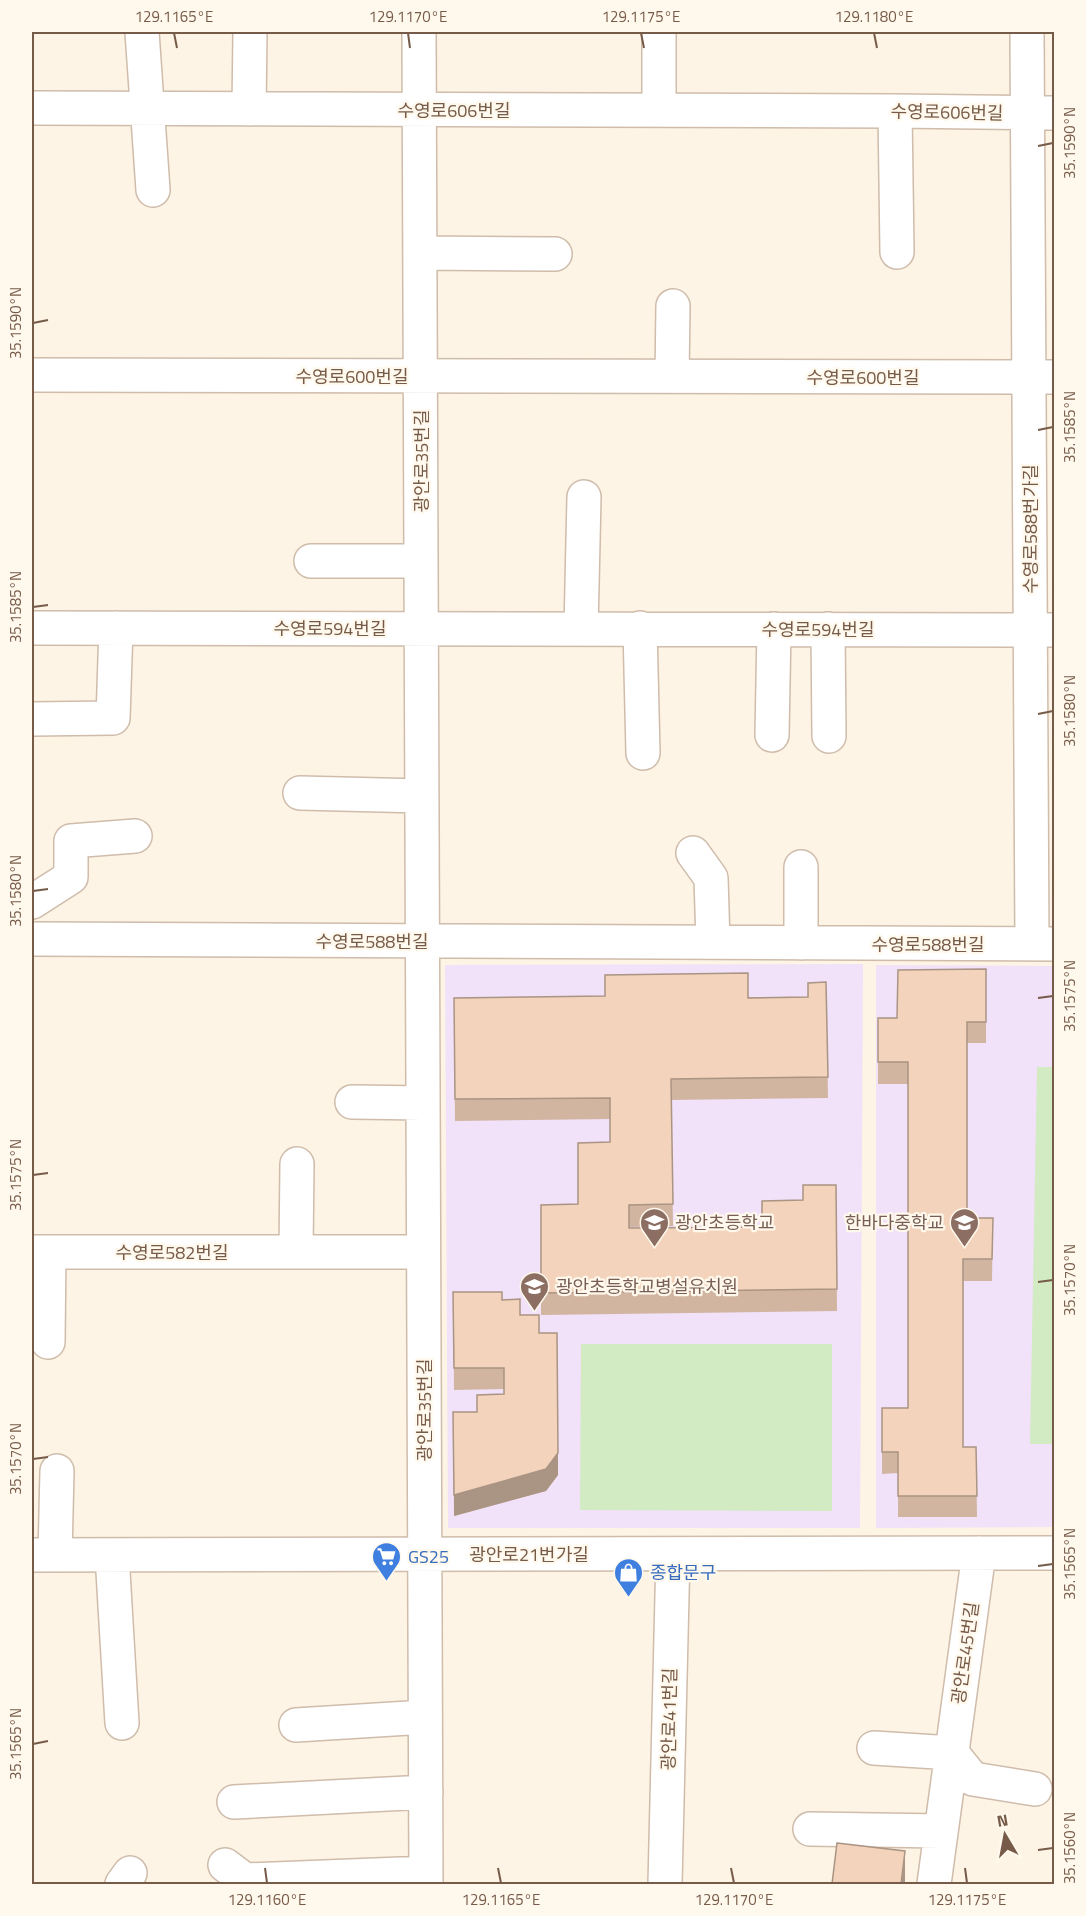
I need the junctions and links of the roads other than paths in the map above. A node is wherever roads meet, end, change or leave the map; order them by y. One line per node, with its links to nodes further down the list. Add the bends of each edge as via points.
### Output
1 (142, 32): 7 (street)
2 (250, 32): 8 (street)
3 (419, 32): 9 (street, 광안로35번길)
4 (659, 32): 10 (street)
5 (1027, 32): 12 (street, 수영로588번가길)
6 (32, 108): 7 (street, 수영로606번길)
7 (148, 108): 8 (street, 수영로606번길); 13 (street)
8 (249, 109): 9 (street, 수영로606번길)
9 (419, 109): 10 (street, 수영로606번길); 14 (street, 광안로35번길)
10 (658, 110): 11 (street, 수영로606번길)
11 (895, 111): 12 (street, 수영로606번길); 15 (street)
12 (1041, 113): 21 (street, 수영로588번가길)
13 (153, 190)
14 (420, 252): 16 (street); 19 (street, 광안로35번길)
15 (897, 252)
16 (555, 254)
17 (673, 306): 20 (street)
18 (32, 375): 19 (street, 수영로600번길)
19 (421, 376): 20 (street, 수영로600번길); 24 (street, 광안로35번길)
20 (672, 376): 21 (street, 수영로600번길)
21 (1042, 377): 32 (street, 수영로588번가길)
22 (584, 497): 29 (street)
23 (310, 561): 24 (street)
24 (421, 561): 27 (street, 광안로35번길)
25 (32, 628): 26 (street, 수영로594번길)
26 (116, 628): 27 (street, 수영로594번길); 33 (street, via 113,717)
27 (421, 628): 29 (street, 수영로594번길); 38 (street, 광안로35번길)
28 (640, 628): 29 (street, 수영로594번길); 30 (street, 수영로594번길); 36 (street)
29 (580, 629)
30 (774, 629): 31 (street, 수영로594번길); 34 (street)
31 (828, 629): 32 (street, 수영로594번길); 35 (street)
32 (1042, 630): 47 (street, 수영로588번가길)
33 (32, 719)
34 (772, 735)
35 (829, 736)
36 (644, 753)
37 (300, 793): 38 (street)
38 (422, 796): 44 (street, 광안로35번길)
39 (135, 836): 42 (street, via 71,841 71,877)
40 (693, 853): 45 (street, via 711,878)
41 (801, 867): 46 (street)
42 (32, 902)
43 (32, 939): 44 (street, 수영로588번길)
44 (422, 941): 45 (street, 수영로588번길); 49 (street, 광안로35번길)
45 (713, 942): 46 (street, 수영로588번길)
46 (801, 943): 47 (street, 수영로588번길)
47 (1043, 944)
48 (352, 1102): 49 (street)
49 (423, 1103): 53 (street, 광안로35번길)
50 (297, 1164): 52 (street)
51 (40, 1252): 52 (street, 수영로582번길); 54 (street, 수영로582번길)
52 (296, 1252): 53 (street, 수영로582번길)
53 (423, 1252): 58 (street, 광안로35번길)
54 (48, 1342)
55 (57, 1471): 60 (street, 광안로21번가길)
56 (979, 1553): 57 (street, 광안로21번가길); 59 (street, 광안로21번가길); 66 (street, 광안로45번길)
57 (1054, 1553)
58 (425, 1554): 59 (street, 광안로21번가길); 61 (street, 광안로21번가길); 62 (street, 광안로35번길)
59 (673, 1554): 75 (street, 광안로41번길)
60 (43, 1555): 61 (street, 광안로21번가길)
61 (112, 1555): 63 (street)
62 (425, 1717): 64 (street); 68 (street, 광안로35번길)
63 (122, 1723)
64 (296, 1725)
65 (874, 1748): 66 (street)
66 (952, 1753): 67 (street, via 973,1779); 71 (street, 광안로45번길)
67 (1035, 1789)
68 (426, 1792): 69 (street); 73 (street, 광안로35번길)
69 (234, 1802)
70 (810, 1829): 71 (street)
71 (941, 1831): 76 (street, 광안로45번길)
72 (225, 1865): 74 (street, 광안로35번길, via 245,1880)
73 (426, 1879): 74 (street, 광안로35번길)
74 (330, 1881)
75 (665, 1884)
76 (934, 1884)

